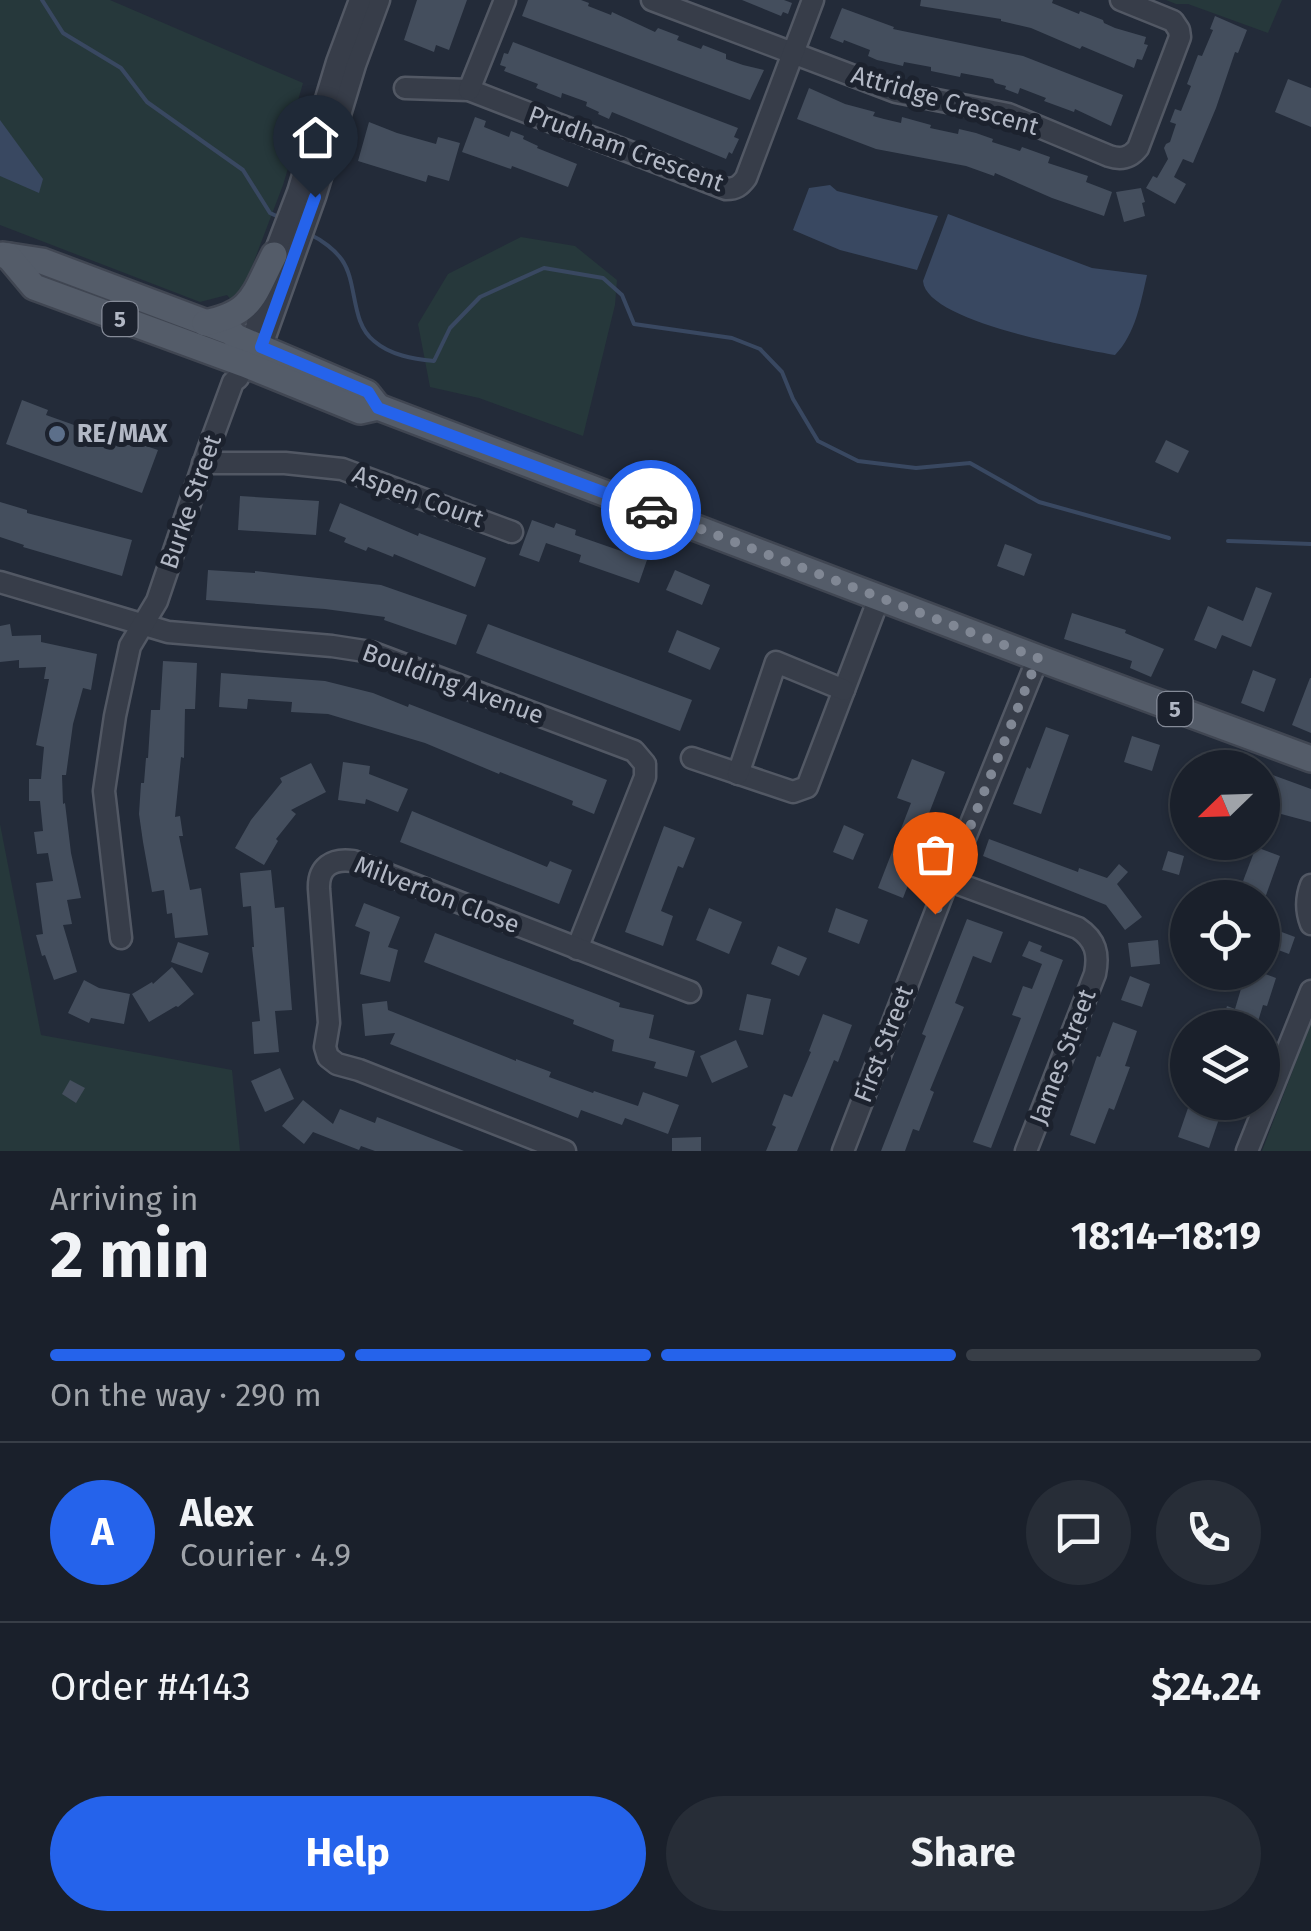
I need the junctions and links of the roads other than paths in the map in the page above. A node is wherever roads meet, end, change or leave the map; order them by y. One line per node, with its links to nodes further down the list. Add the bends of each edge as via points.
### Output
1 (360, 0): 10 (street, via 336,62)
2 (380, 0): 10 (street)
3 (505, 0): 9 (street)
4 (652, 0): 7 (street)
5 (813, 0): 7 (street)
6 (1122, 0): 7 (street, Attridge Crescent, via 1173,20 1180,37 1138,148 1120,158 1008,114 896,92)
7 (793, 54): 9 (street, Prudham Crescent, via 746,178 733,189)
8 (406, 88): 9 (street)
9 (469, 90)
10 (307, 194): 12 (street)
11 (4, 255): 13 (main road, 5, via 42,261); 14 (main road, 5, via 34,286)
12 (283, 258): 13 (main road, via 240,312); 14 (street, Burke Street)
13 (204, 323): 14 (main road, 5, via 231,332)
14 (249, 358): 15 (street, Burke Street); 18 (main road, 5, via 368,392 378,408)
15 (203, 463): 16 (street, Aspen Court, via 342,469); 19 (street, Burke Street, via 157,601)
16 (512, 532)
17 (0, 582): 19 (street, Boulding Avenue)
18 (880, 598): 20 (main road, 5); 21 (street)
19 (142, 625): 28 (street, Burke Street, via 130,646 104,791); 29 (street, Boulding Avenue, via 371,652 634,751 645,764 645,777)
20 (1038, 658): 23 (main road, 5); 25 (street, First Street)
21 (844, 690): 24 (street, via 807,787 793,792); 24 (street, via 776,662)
22 (692, 758): 24 (street)
23 (1311, 759)
24 (738, 774)
25 (948, 880): 33 (street, First Street); 34 (street, James Street, via 1078,928 1094,942 1095,974)
26 (1311, 885): 27 (street)
27 (1311, 924)
28 (121, 938)
29 (577, 949): 31 (street); 32 (street, Milverton Close, via 353,862 326,865 318,879 328,1057)
30 (1311, 991): 35 (street)
31 (690, 992)
32 (565, 1151)
33 (843, 1151)
34 (1026, 1151)
35 (1247, 1151)

